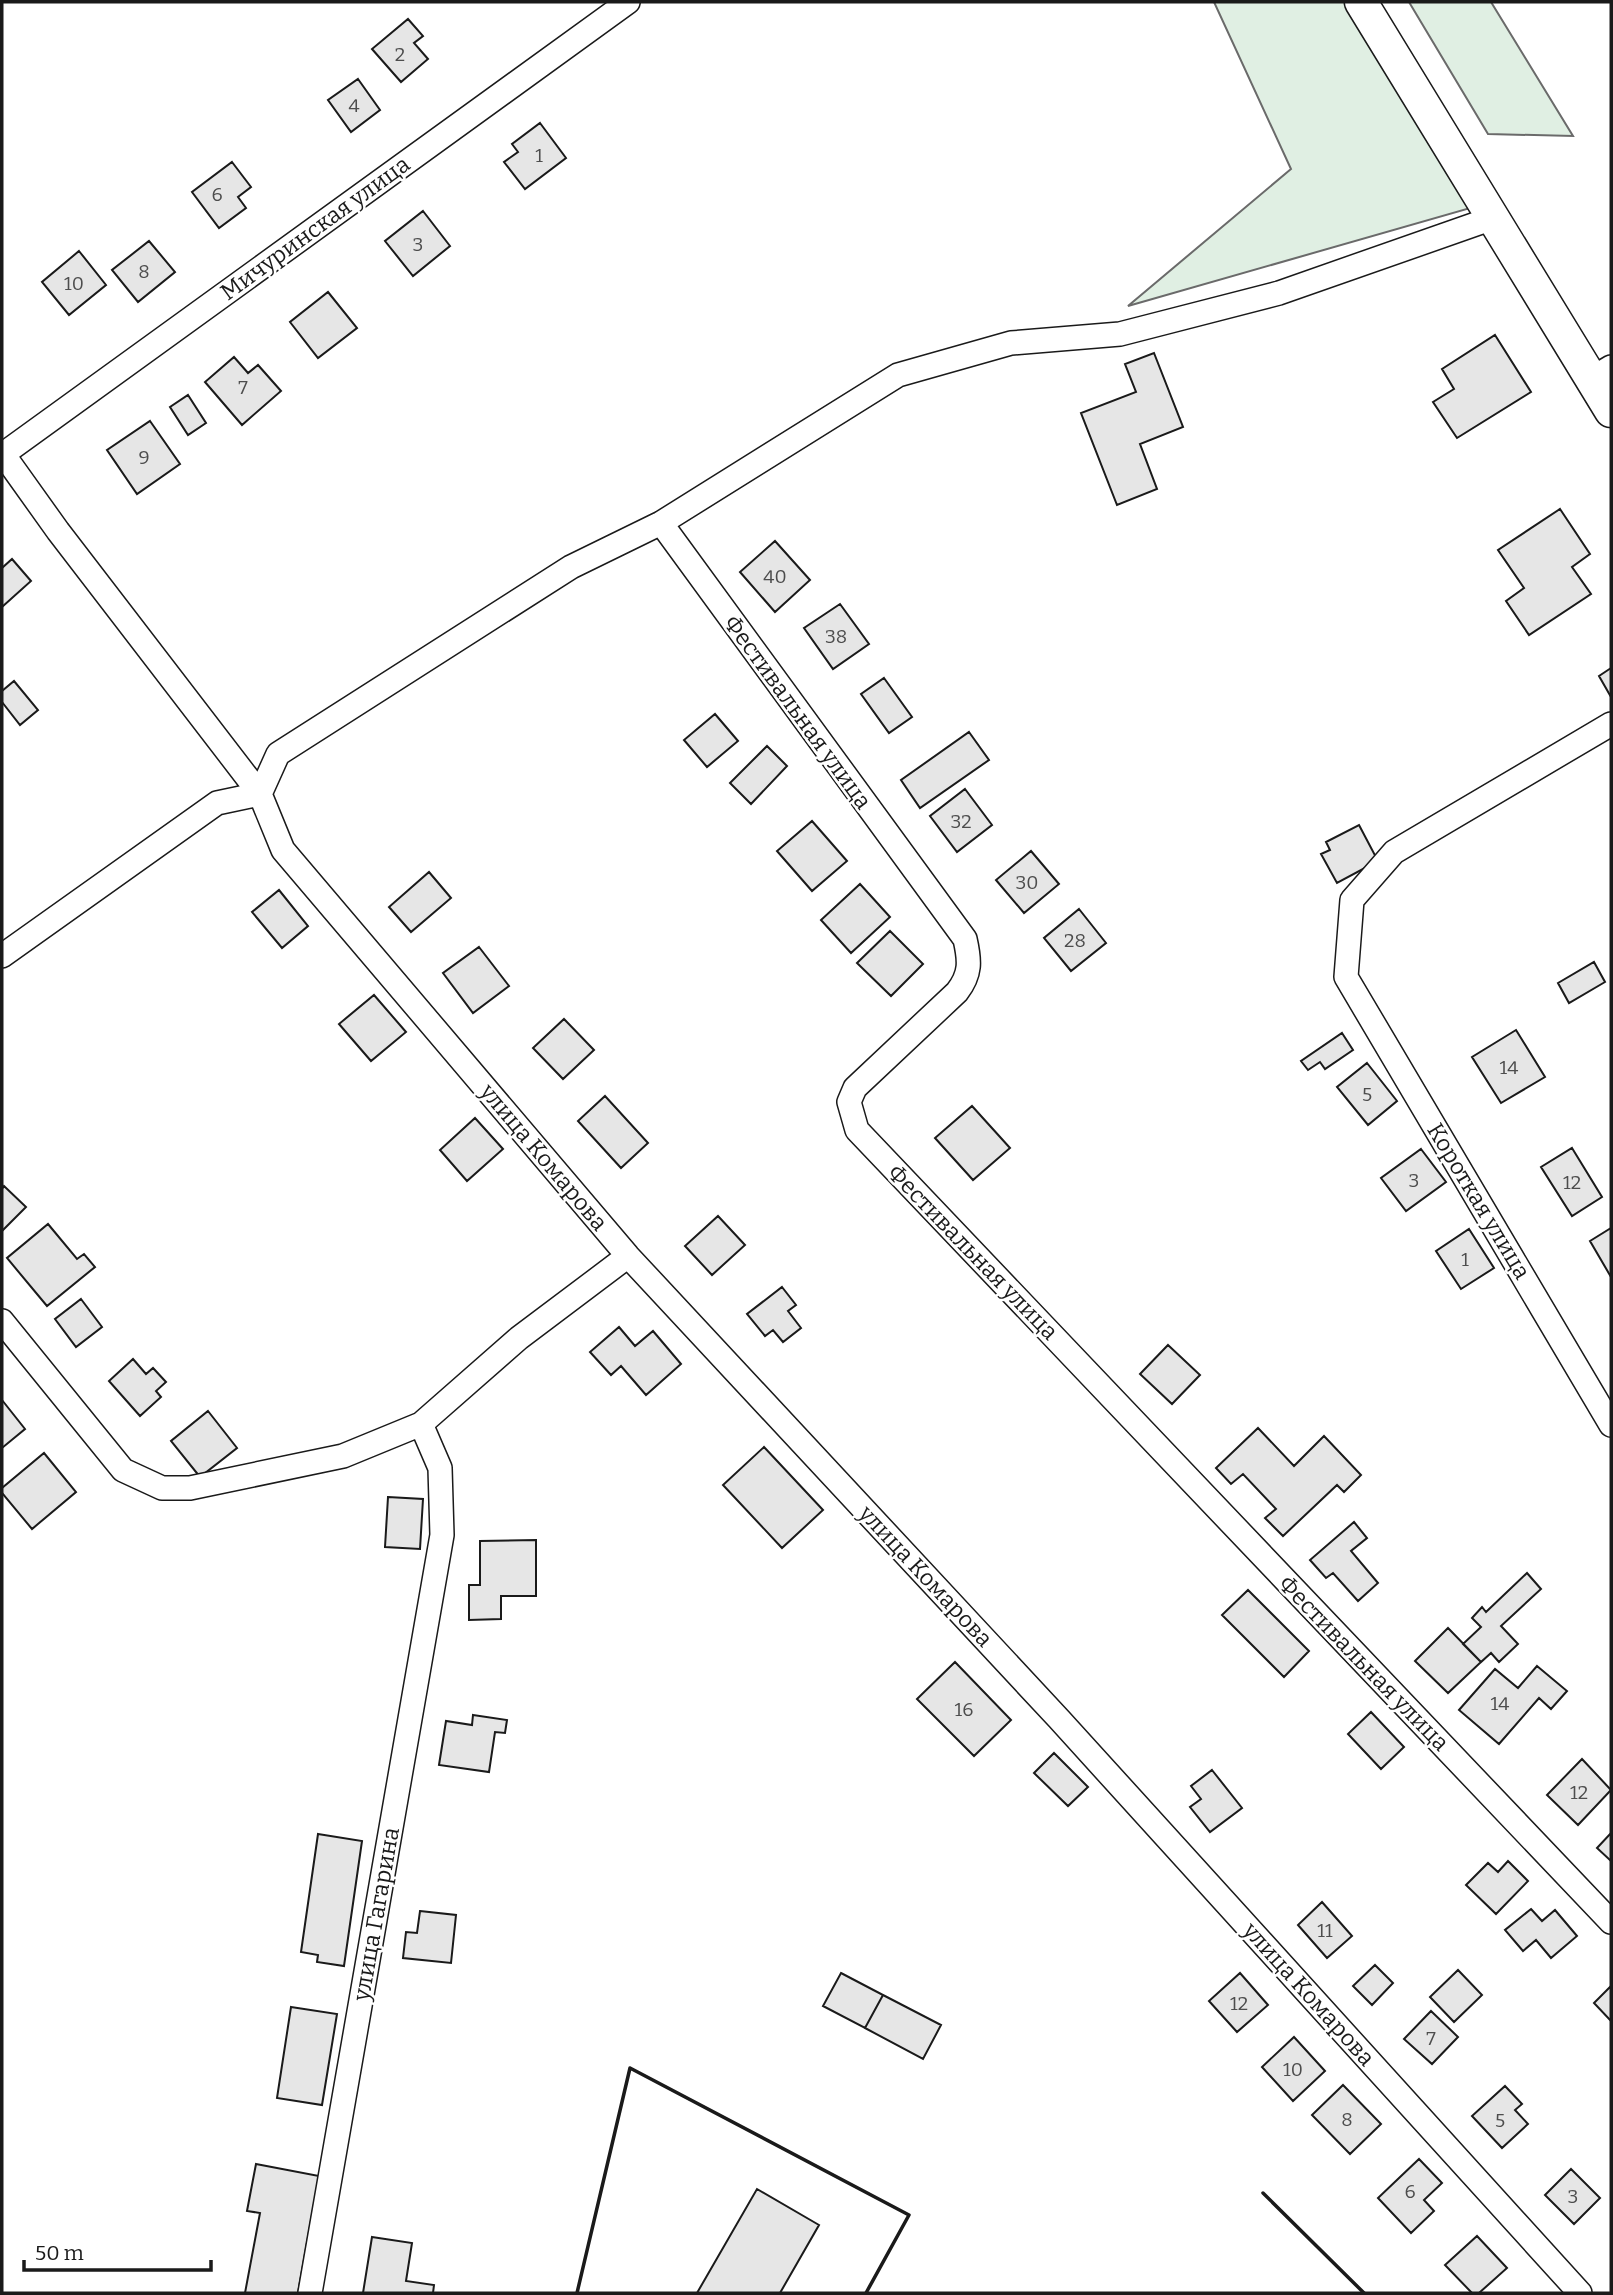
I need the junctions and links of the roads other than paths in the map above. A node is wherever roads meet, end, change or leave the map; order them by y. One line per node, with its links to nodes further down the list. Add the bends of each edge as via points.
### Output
1 (628, 2): 6 (street, Мичуринская улица)
2 (1361, 2): 3 (street)
3 (1493, 218): 4 (street); 7 (street, via 1279,293 1120,334 1011,343 898,375)
4 (1601, 373): 5 (street)
5 (1611, 411)
6 (2, 455): 9 (street, улица Комарова)
7 (661, 523): 9 (street, via 571,567 278,754); 15 (street, Фестивальная улица, via 965,939 970,957 968,977 957,992 855,1088 849,1102 857,1130)
8 (1611, 724): 14 (street, Короткая улица, via 1394,852 1352,900 1346,977)
9 (260, 794): 10 (street, via 217,803); 11 (street, улица Комарова, via 283,850)
10 (2, 956)
11 (628, 1256): 13 (street, via 519,1338); 17 (street, улица Комарова, via 1059,1719)
12 (2, 1321): 13 (street, via 123,1470 162,1489 190,1488 343,1456)
13 (421, 1424): 16 (street, улица Гагарина, via 440,1468 442,1535)
14 (1611, 1425)
15 (1611, 1922)
16 (310, 2293)
17 (1580, 2293)

